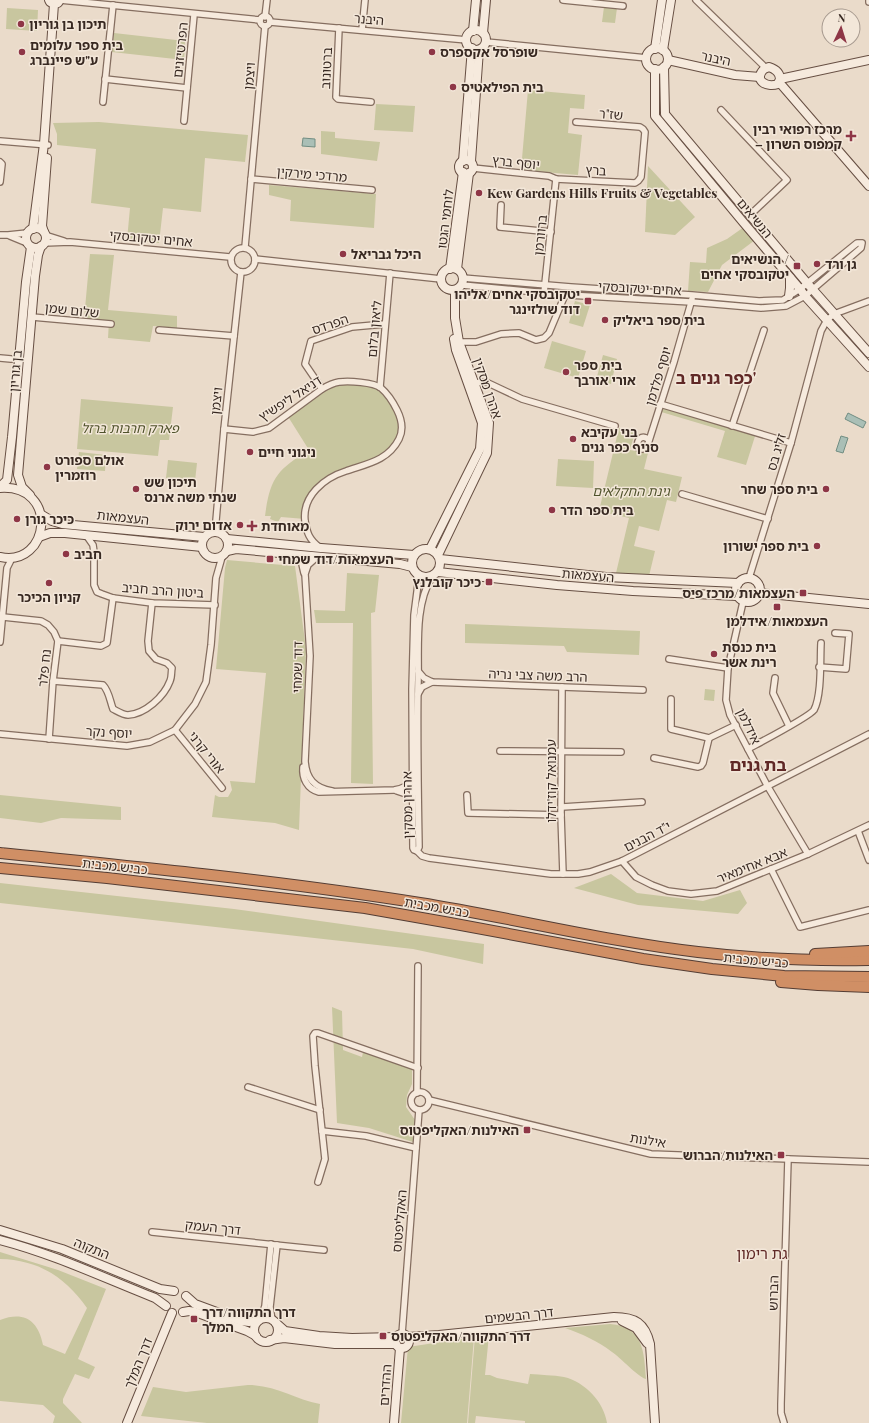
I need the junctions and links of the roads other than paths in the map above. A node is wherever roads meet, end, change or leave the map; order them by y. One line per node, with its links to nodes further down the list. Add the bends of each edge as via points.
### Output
1 (267, 0): 14 (street)
2 (365, 0): 18 (street)
3 (476, 0): 19 (street)
4 (486, 0): 20 (street)
5 (563, 0): 10 (street)
6 (662, 0): 24 (street)
7 (671, 0): 24 (street)
8 (696, 0): 28 (street)
9 (56, 1): 11 (street); 40 (street, בן גוריון, via 44,132)
10 (586, 1): 12 (street)
11 (113, 5): 13 (street); 31 (street)
12 (623, 6)
13 (194, 15): 14 (street); 33 (street, הפרטיזנים)
14 (262, 18): 15 (street, via 268,18); 16 (street, via 260,24)
15 (270, 22): 16 (street); 17 (street, היבנר)
16 (264, 26): 43 (street, ויצמן)
17 (339, 28): 18 (street, היבנר); 35 (street, ברטונוב, via 336,97)
18 (362, 30): 21 (street, היבנר)
19 (473, 31): 20 (street); 21 (street)
20 (483, 33): 22 (street)
21 (467, 40): 23 (street, via 467,44)
22 (486, 42): 23 (street, via 484,46); 25 (street)
23 (475, 49): 42 (street, לוחמי הגטו)
24 (659, 49): 25 (street, via 649,52); 27 (street, via 667,55)
25 (647, 58): 29 (street, via 648,65)
26 (869, 60): 32 (street)
27 (666, 64): 29 (street, via 658,70); 30 (street, היבנר); 50 (street, הנשיאים, via 665,114)
28 (766, 68): 30 (street); 32 (street, via 774,68)
29 (654, 69): 63 (street, הנשיאים, via 655,116)
30 (760, 77): 32 (street, via 762,82 771,86 778,84)
31 (105, 79): 33 (street, הפרטיזנים); 34 (street)
32 (780, 80): 47 (street)
33 (187, 88): 37 (street, הפרטיזנים)
34 (103, 102)
35 (370, 102)
36 (721, 110): 50 (street, via 787,180)
37 (184, 121)
38 (576, 122): 46 (street, שז"ר, via 643,129 645,132 642,177)
39 (0, 141): 40 (street)
40 (46, 145): 51 (street, בן גוריון); 55 (street, בן גוריון, via 42,226)
41 (0, 162): 45 (street)
42 (468, 167): 44 (street, יוסף ברץ, via 549,176); 60 (street, לוחמי הגטו)
43 (251, 179): 48 (street, מרדכי מירקין); 57 (street, ויצמן)
44 (556, 179): 46 (street, ברץ); 52 (street, ברוורמן)
45 (0, 182)
46 (634, 183)
47 (869, 186)
48 (372, 190)
49 (501, 205): 52 (street, via 500,227)
50 (750, 216): 67 (street, הנשיאים)
51 (30, 231): 54 (street); 55 (street, via 38,229); 56 (street, via 26,238)
52 (551, 232): 65 (street, ברוורמן)
53 (0, 235): 54 (street)
54 (8, 235): 56 (street)
55 (44, 239): 56 (street, via 36,248); 58 (street, אחים יטקובסקי); 75 (street, בן גוריון, via 38,255)
56 (29, 245): 96 (street, בן גוריון, via 8,472 7,480)
57 (244, 247): 58 (street, via 236,249); 59 (street, via 253,253)
58 (230, 257): 61 (street, via 233,267)
59 (255, 259): 61 (street, via 250,270); 62 (street)
60 (454, 269): 64 (street, via 444,272); 66 (street)
61 (242, 272): 81 (street, ויצמן)
62 (390, 274): 64 (street); 78 (street, ליאון בלום)
63 (790, 278): 67 (street, הנשיאים); 71 (street)
64 (441, 279): 66 (street, via 442,285)
65 (546, 284): 66 (street, אחים יטקובסקי); 68 (street, ברוורמן); 70 (street, אחים יטקובסקי)
66 (457, 286): 68 (street, אחים יטקובסקי); 82 (street, אהרן מסקין, via 455,318); 108 (street, אהרן מסקין, via 451,320 456,350 482,422 480,449)
67 (806, 289): 67 (street, via 861,248 862,243 857,243); 71 (street, אחים יטקובסקי); 73 (street, אחים יטקובסקי, via 786,306 761,308); 74 (street, הנשיאים); 76 (street, הנשיאים)
68 (544, 293): 69 (street, אחים יטקובסקי)
69 (565, 295): 73 (street, אחים יטקובסקי); 82 (street, via 549,333 544,338 536,340 519,333 501,334 476,342)
70 (692, 295): 71 (street, אחים יטקובסקי, via 759,301 783,300); 73 (street, יוסף פלדמן)
71 (789, 296)
72 (869, 301): 74 (street)
73 (691, 302): 90 (street, יוסף פלדמן)
74 (834, 314): 76 (street, זליג בס); 83 (street, הנשיאים)
75 (32, 317): 77 (street, שלום שמן); 98 (street, בן גוריון, via 18,474 22,487)
76 (830, 323): 86 (street, הנשיאים); 95 (street, זליג בס, via 821,331)
77 (111, 324)
78 (385, 324): 88 (street, ליאון בלום); 89 (street, הפרדס, via 352,327 311,341 305,364)
79 (159, 330): 81 (street)
80 (764, 330): 92 (street)
81 (234, 336): 93 (street, ויצמן)
82 (459, 342): 87 (street, אהרן מסקין)
83 (869, 353)
84 (0, 358): 85 (street)
85 (11, 359)
86 (869, 367)
87 (474, 383): 91 (street, via 486,382 522,399); 114 (street, אהרן מסקין, via 489,423 487,453)
88 (380, 387): 89 (street, דניאל ליפשיץ, via 359,382 339,382); 107 (street, via 399,414 402,430 399,439 387,455 374,463 345,471 327,480 313,492 304,512 307,533)
89 (322, 389): 93 (street, דניאל ליפשיץ, via 269,428 253,432)
90 (660, 404): 92 (street); 94 (street, יוסף פלדמן)
91 (615, 426)
92 (732, 426): 95 (street)
93 (224, 429): 101 (street, ויצמן)
94 (649, 440)
95 (791, 443): 100 (street, זליג בס)
96 (0, 487): 98 (street, via 10,487)
97 (682, 494): 100 (street)
98 (30, 495): 99 (street, בן גוריון)
99 (42, 516): 103 (street); 104 (street, העצמאות, via 62,524)
100 (768, 519): 119 (street, זליג בס)
101 (215, 532): 104 (street); 105 (street)
102 (86, 535): 103 (street, העצמאות, via 50,533); 106 (street, העצמאות); 123 (street, ביטון הרב חביב, via 93,545 94,585 97,592)
103 (39, 537): 115 (street, via 33,547)
104 (204, 537): 106 (street)
105 (227, 539): 107 (street); 109 (street, via 228,547)
106 (202, 547): 109 (street, via 208,556 215,558)
107 (321, 548): 111 (street)
108 (430, 549): 111 (street, via 421,550); 114 (street)
109 (224, 554): 110 (street, via 236,550); 127 (street, יוסף נקר, via 216,578)
110 (294, 554): 113 (street); 120 (street, דוד שמחי, via 301,560)
111 (414, 555): 116 (street)
112 (0, 557): 115 (street)
113 (318, 557): 116 (street); 120 (street, דוד שמחי, via 308,565)
114 (439, 557): 118 (street, via 441,563); 121 (street, העצמאות, via 606,577)
115 (12, 558): 128 (street, via 7,568)
116 (412, 567): 117 (street)
117 (417, 574): 118 (street, via 426,578); 156 (street, אהרון מסקין, via 413,636)
118 (435, 574): 124 (street, העצמאות); 136 (street, אהרון מסקין, via 426,587 422,600)
119 (750, 578): 121 (street, via 742,579); 122 (street, via 757,582)
120 (305, 579): 159 (street, דוד שמחי, via 310,656 305,766 309,778 316,785 332,791)
121 (738, 583): 124 (street, via 735,589)
122 (760, 593): 124 (street, via 755,601); 126 (street)
123 (114, 598): 125 (street, ביטון הרב חביב); 130 (street, via 105,645)
124 (740, 599): 135 (street, אידלמן)
125 (152, 603): 127 (street, ביטון הרב חביב); 138 (street, via 149,651 156,659 172,668 171,680 153,704 126,715 113,709 107,690 102,685)
126 (869, 604)
127 (214, 605): 146 (street, יוסף נקר, via 206,682 195,704)
128 (3, 617): 130 (street, נח פלר, via 48,625); 131 (street)
129 (834, 634): 134 (street, via 849,634 846,669)
130 (58, 641): 138 (street, נח פלר)
131 (0, 642)
132 (820, 643): 134 (street)
133 (669, 659): 135 (street)
134 (819, 667): 145 (street, via 818,698 813,711)
135 (728, 668): 144 (street, אידלמן, via 726,700)
136 (418, 670): 139 (street, via 424,678); 142 (street, אהרון מסקין)
137 (775, 678): 145 (street, via 772,693)
138 (53, 681): 150 (street, נח פלר)
139 (432, 682): 140 (street, הרב משה צבי נריה); 142 (street, via 422,687)
140 (562, 687): 141 (street, הרב משה צבי נריה); 153 (street, עמנואל קוז'ידלו)
141 (643, 690)
142 (418, 695): 167 (street, אהרון מסקין)
143 (671, 699): 149 (street, via 671,729)
144 (736, 725): 149 (street); 151 (street, אידלמן)
145 (789, 726): 151 (street)
146 (175, 730): 150 (street, יוסף נקר, via 150,742 127,746); 158 (street, אורי קרני)
147 (0, 734): 150 (street, יוסף נקר)
148 (869, 734): 157 (street, י"ד הבנים)
149 (709, 738): 155 (street, via 704,763 701,766)
150 (49, 739)
151 (748, 749): 157 (street, אידלמן)
152 (500, 751): 153 (street)
153 (563, 752): 154 (street); 163 (street, עמנואל קוז'ידלו)
154 (621, 752)
155 (654, 758)
156 (412, 777): 159 (street, via 407,785); 161 (street, אהרון מסקין)
157 (768, 787): 169 (street, אידלמן); 171 (street, י"ד הבנים)
158 (222, 788)
159 (394, 790): 161 (street, דוד שמחי, via 406,794)
160 (467, 795): 164 (street, via 468,813)
161 (412, 800): 167 (street, אהרון מסקין, via 413,848)
162 (642, 802): 163 (street)
163 (562, 807): 164 (street, עמנואל קוז'ידלו)
164 (561, 815): 174 (street, עמנואל קוז'ידלו)
165 (869, 825): 166 (street, אבא אחימאיר)
166 (858, 831): 169 (street, אבא אחימאיר); 170 (street)
167 (417, 851): 174 (street, י"ד הבנים, via 429,858)
168 (0, 853): 177 (highway, כביש מכבית, via 342,891 421,903 644,945)
169 (808, 854): 173 (street, אבא אחימאיר)
170 (869, 860)
171 (622, 861): 173 (street, אבא אחימאיר, via 636,877 652,885 668,891 690,894 717,891); 174 (street, י"ד הבנים, via 590,872)
172 (0, 868): 180 (highway, כביש מכבית, via 365,908 643,959)
173 (771, 869): 175 (street, via 800,927)
174 (563, 874)
175 (869, 910)
176 (869, 951): 177 (highway)
177 (761, 958): 178 (highway, כביש מכבית)
178 (869, 960)
179 (418, 966): 183 (street)
180 (722, 970): 181 (highway, כביש מכבית, via 784,976); 182 (highway, via 796,984)
181 (869, 977)
182 (869, 988)
183 (418, 1068): 185 (street); 187 (street, via 315,1033 313,1036)
184 (248, 1087): 187 (street)
185 (418, 1093): 186 (street, via 425,1094); 188 (street, via 413,1096 412,1102 414,1108)
186 (429, 1100): 188 (street, via 427,1108); 191 (street, אילנות, via 651,1154)
187 (320, 1110): 189 (street)
188 (419, 1110): 190 (street, האקליפטוס)
189 (322, 1131): 190 (street, via 366,1136); 193 (street, via 325,1159)
190 (416, 1148): 208 (street, האקליפטוס)
191 (788, 1159): 192 (street, אילנות); 212 (street, הברוש, via 781,1404)
192 (869, 1162)
193 (318, 1182)
194 (0, 1230): 199 (street, התקוה, via 67,1251 160,1289)
195 (152, 1232): 197 (street, דרך העמק)
196 (0, 1240): 201 (street, התקוה, via 78,1266 155,1298)
197 (274, 1245): 198 (street, דרך העמק); 204 (street, via 264,1308); 205 (street, via 270,1307)
198 (324, 1250)
199 (174, 1290): 200 (street, via 181,1291); 201 (street, via 166,1297)
200 (186, 1296): 202 (street, via 188,1304); 204 (street, via 196,1305 246,1322)
201 (166, 1306): 203 (street)
202 (183, 1312): 203 (street); 206 (street, via 195,1312)
203 (172, 1313): 209 (street, דרך המלך)
204 (259, 1320): 205 (street, via 265,1318); 206 (street, via 254,1329)
205 (274, 1322): 207 (street, via 277,1332); 208 (street, via 285,1331 319,1336)
206 (256, 1336): 207 (street, via 261,1340)
207 (270, 1340): 208 (street, via 284,1338 335,1344)
208 (402, 1340): 210 (street, ההדרים); 211 (street, דרך הבשמים, via 601,1319 620,1320 641,1333 651,1355)
209 (127, 1423)
210 (394, 1423)
211 (655, 1423)
212 (784, 1423)

